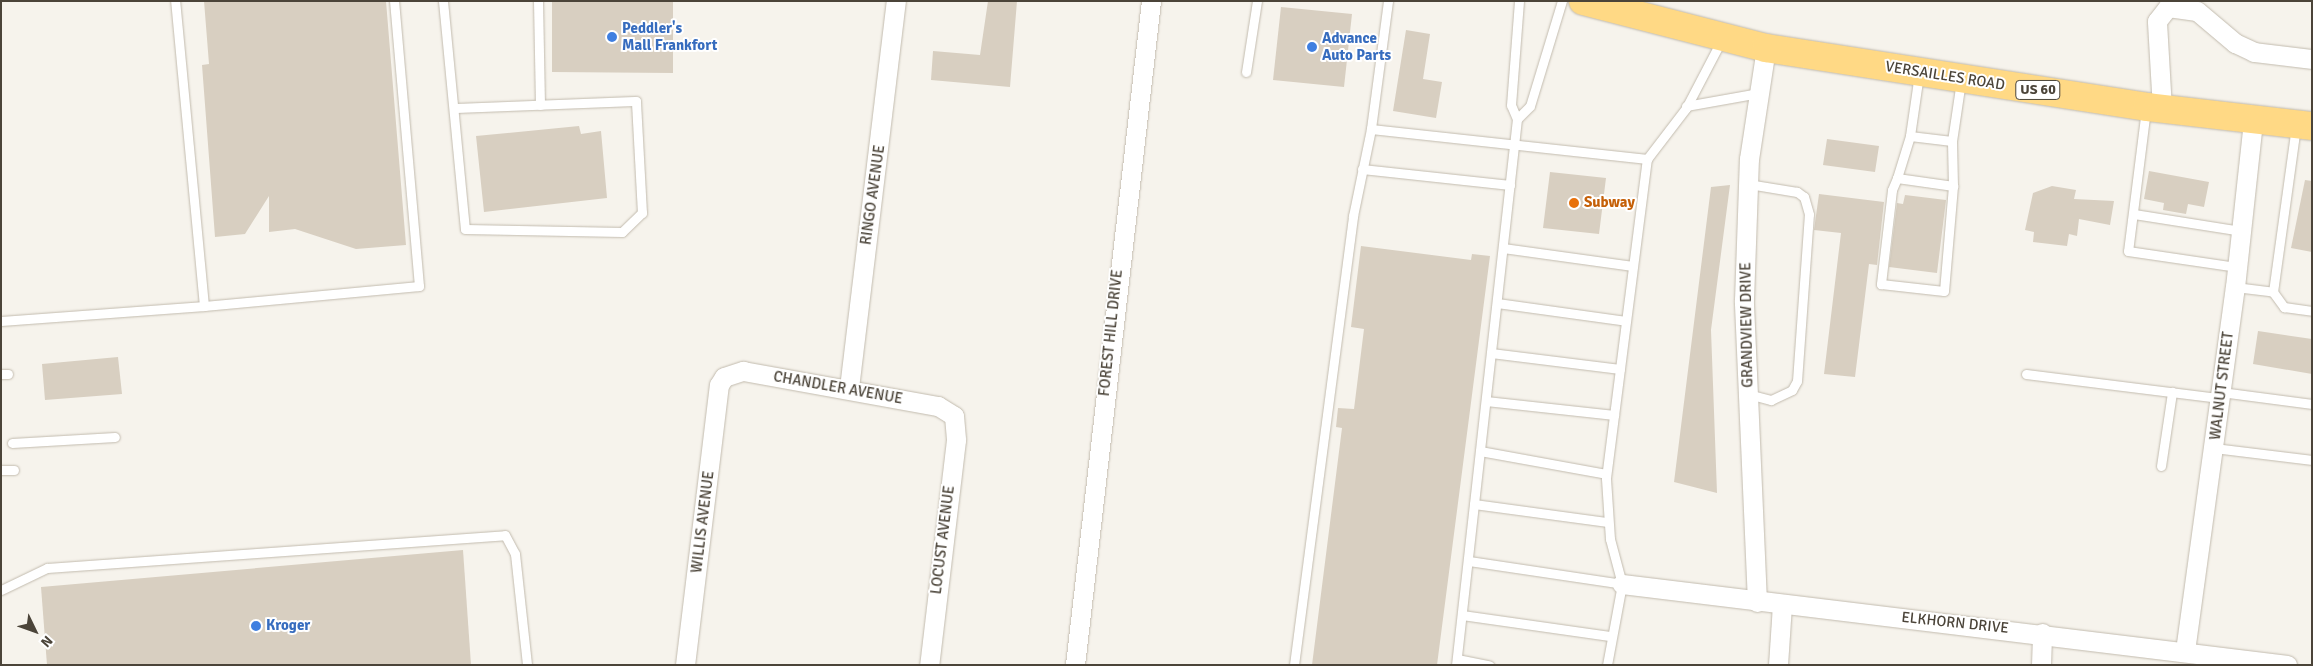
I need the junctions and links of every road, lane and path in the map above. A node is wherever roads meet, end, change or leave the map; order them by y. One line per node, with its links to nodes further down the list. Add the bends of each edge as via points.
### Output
1 (175, 1): 45 (lane)
2 (394, 1): 45 (lane, via 419,286)
3 (443, 1): 22 (lane)
4 (538, 1): 20 (lane)
5 (896, 1): 53 (street, RINGO AVENUE)
6 (1151, 1): 85 (street, FOREST HILL DRIVE)
7 (1257, 1): 16 (lane)
8 (1388, 1): 27 (lane)
9 (1519, 1): 24 (lane, via 1511,105)
10 (1562, 1): 24 (lane, via 1530,106)
11 (1583, 1): 13 (highway, VERSAILLES ROAD / US 60)
12 (2158, 6): 15 (street, via 2186,7 2254,52); 23 (street)
13 (1722, 37): 14 (highway, VERSAILLES ROAD / US 60); 21 (lane)
14 (1766, 48): 17 (highway, VERSAILLES ROAD / US 60); 19 (street, GRANDVIEW DRIVE)
15 (2312, 59)
16 (1246, 72)
17 (1919, 72): 18 (highway, VERSAILLES ROAD / US 60); 28 (lane)
18 (1962, 78): 23 (highway, VERSAILLES ROAD / US 60); 29 (lane)
19 (1759, 93): 21 (lane); 34 (street, GRANDVIEW DRIVE)
20 (540, 105): 22 (lane); 22 (lane, via 636,101 642,213 622,232 465,229)
21 (1686, 106): 31 (lane)
22 (454, 108)
23 (2154, 108): 25 (highway, VERSAILLES ROAD / US 60); 37 (lane)
24 (1517, 119): 30 (lane)
25 (2252, 121): 26 (highway, VERSAILLES ROAD / US 60); 38 (street, WALNUT STREET)
26 (2304, 126): 43 (lane)
27 (1371, 129): 30 (lane); 32 (lane)
28 (1910, 136): 29 (lane); 33 (lane)
29 (1952, 141): 36 (lane)
30 (1514, 144): 31 (lane); 35 (lane)
31 (1647, 159): 40 (lane)
32 (1362, 169): 35 (lane); 86 (lane)
33 (1897, 178): 36 (lane); 36 (lane, via 1881,284 1944,291)
34 (1748, 184): 55 (street, GRANDVIEW DRIVE, via 1744,300); 55 (lane, via 1797,192 1804,197 1809,214 1797,381 1792,390 1770,400)
35 (1510, 186): 39 (lane)
36 (1954, 186)
37 (2134, 214): 38 (lane); 41 (lane, via 2128,251)
38 (2241, 231): 41 (street, WALNUT STREET)
39 (1503, 248): 40 (lane); 44 (lane)
40 (1633, 266): 48 (lane)
41 (2236, 267): 42 (street, WALNUT STREET)
42 (2235, 288): 43 (lane); 56 (street, WALNUT STREET)
43 (2273, 292): 46 (lane, via 2284,307)
44 (1497, 303): 48 (lane); 49 (lane)
45 (204, 306): 47 (lane)
46 (2312, 311)
47 (1, 321)
48 (1626, 321): 50 (lane)
49 (1491, 353): 50 (lane); 57 (lane)
50 (1620, 369): 59 (lane)
51 (2026, 374): 54 (lane)
52 (721, 380): 53 (street, CHANDLER AVENUE, via 743,371); 83 (street, WILLIS AVENUE)
53 (849, 388): 60 (street, CHANDLER AVENUE, via 938,406)
54 (2172, 392): 56 (lane); 66 (lane)
55 (1748, 394): 75 (street, GRANDVIEW DRIVE)
56 (2221, 395): 58 (lane); 63 (street, WALNUT STREET)
57 (1486, 401): 59 (lane); 64 (lane)
58 (2312, 404)
59 (1614, 415): 69 (lane)
60 (954, 416): 84 (street, LOCUST AVENUE, via 956,440)
61 (115, 437): 62 (lane)
62 (12, 443)
63 (2214, 448): 65 (lane); 80 (street, WALNUT STREET)
64 (1480, 451): 69 (lane); 70 (lane)
65 (2312, 460)
66 (2161, 466)
67 (1, 470): 68 (lane)
68 (14, 470)
69 (1606, 474): 71 (lane)
70 (1474, 504): 71 (lane); 72 (lane)
71 (1608, 522): 73 (lane)
72 (1469, 561): 73 (lane); 77 (lane)
73 (1622, 584): 75 (street, ELKHORN DRIVE); 79 (lane)
74 (1, 590): 82 (lane, via 47,568 505,535 515,554)
75 (1757, 602): 76 (street, ELKHORN DRIVE)
76 (1782, 606): 78 (street, ELKHORN DRIVE); 89 (street)
77 (1462, 615): 79 (lane); 81 (lane)
78 (2042, 633): 80 (street, ELKHORN DRIVE); 90 (street)
79 (1610, 636): 88 (lane)
80 (2185, 651): 91 (street, ELKHORN DRIVE)
81 (1457, 662): 87 (lane)
82 (527, 665)
83 (686, 665)
84 (930, 665)
85 (1075, 665)
86 (1294, 665)
87 (1489, 665)
88 (1607, 665)
89 (1778, 665)
90 (2041, 665)
91 (2287, 665)

